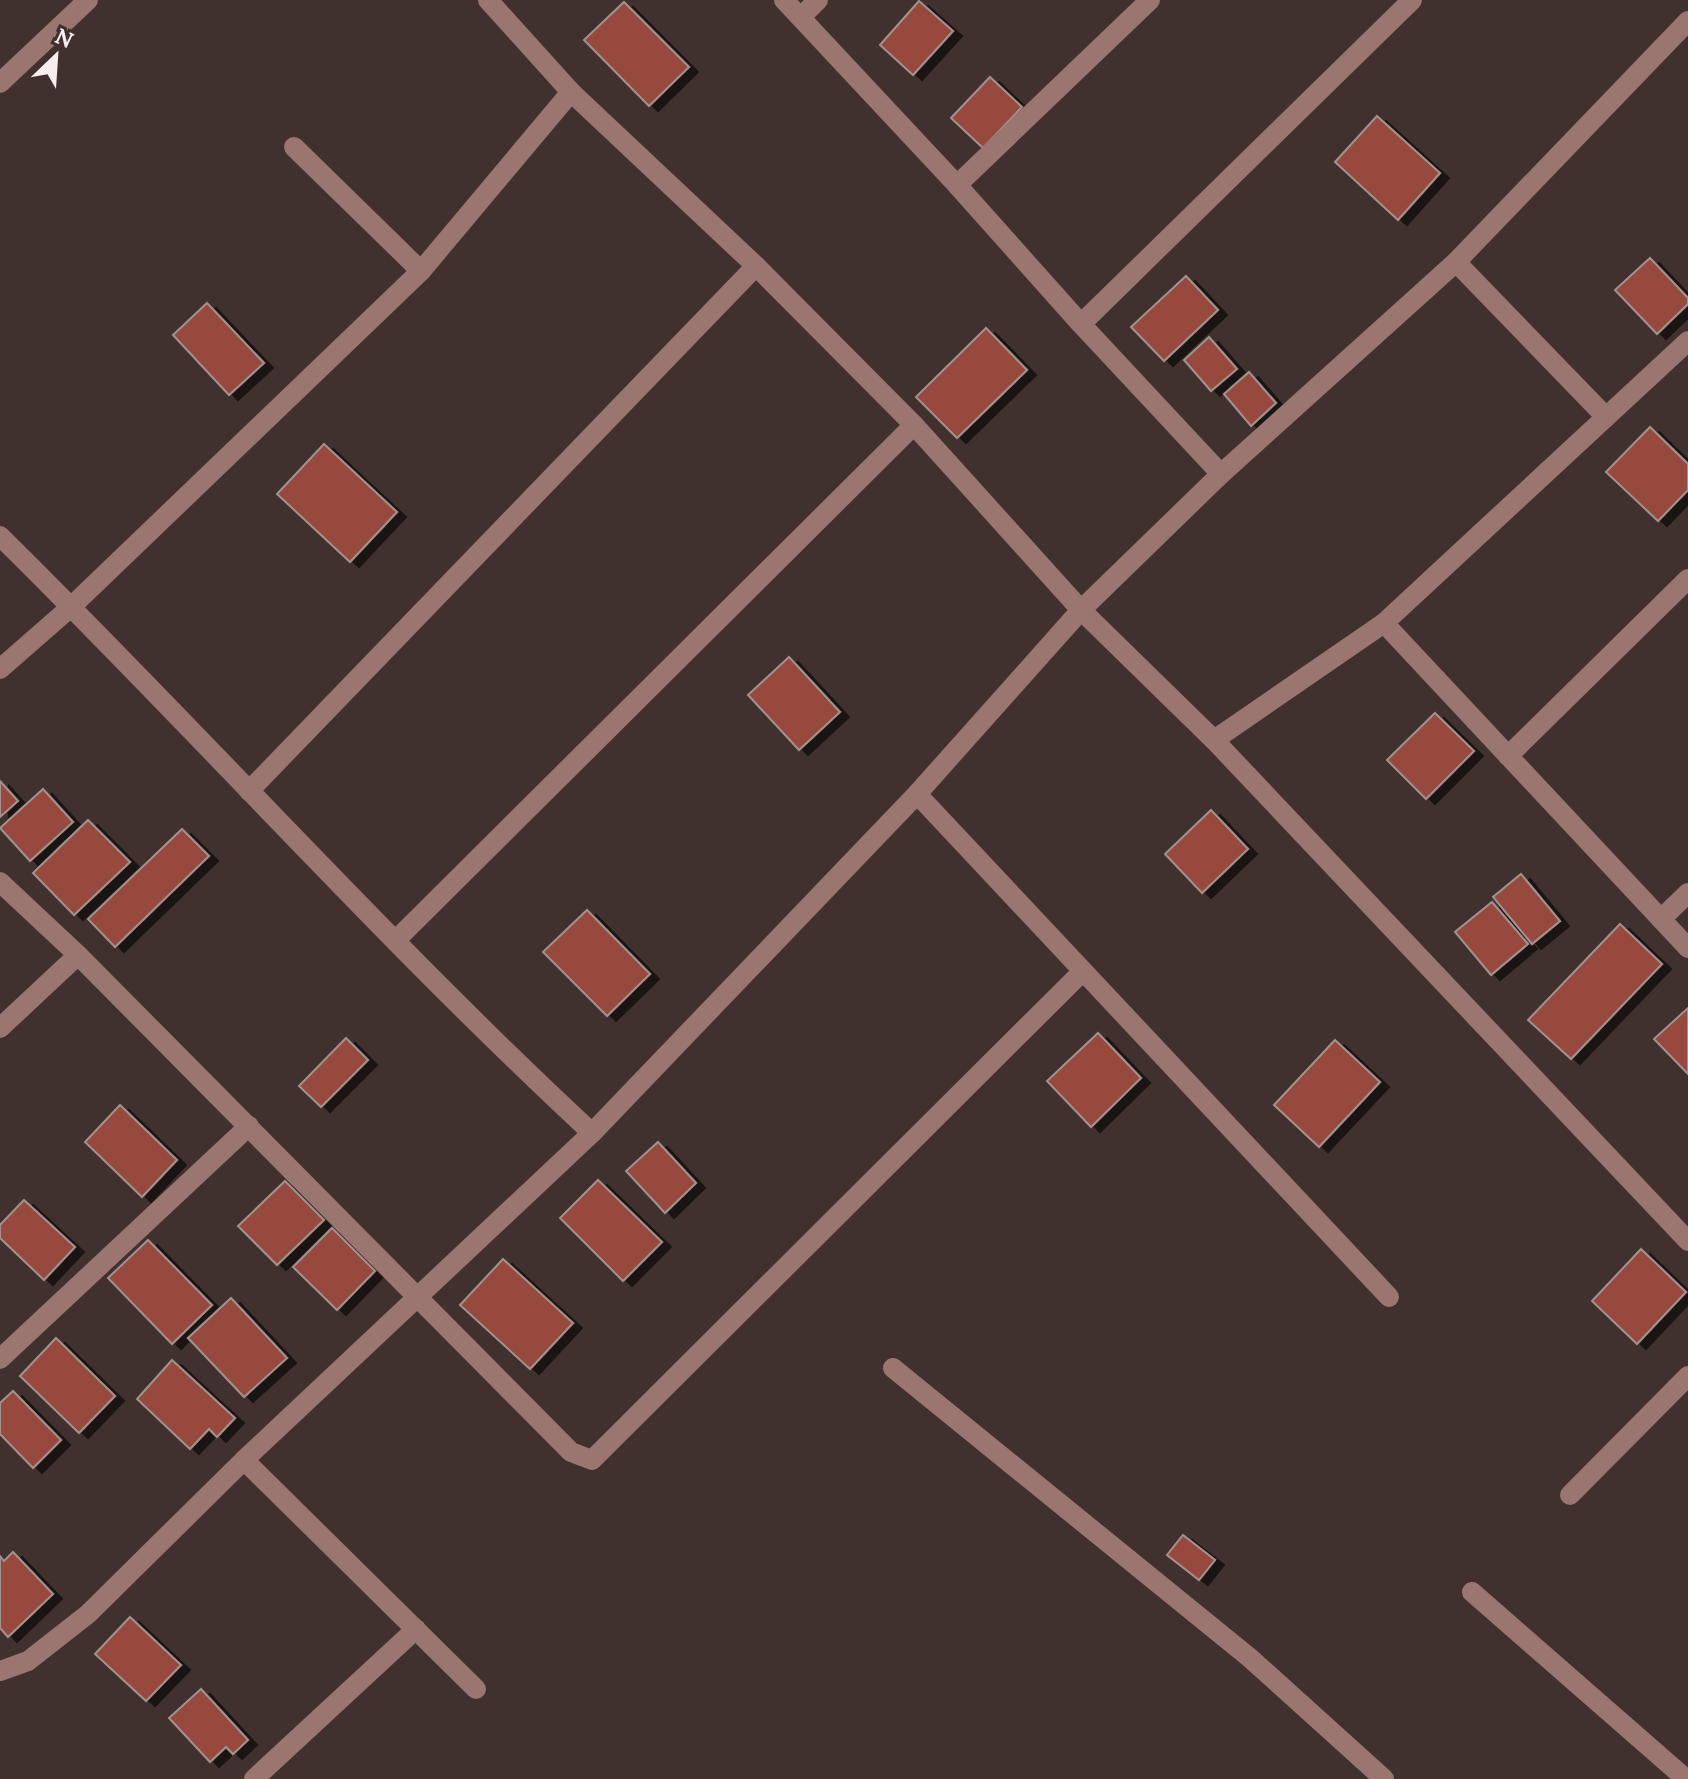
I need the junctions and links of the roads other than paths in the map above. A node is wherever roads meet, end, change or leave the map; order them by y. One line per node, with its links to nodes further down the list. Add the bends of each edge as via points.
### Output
1 (88, 0): 9 (street)
2 (784, 0): 7 (street)
3 (818, 0): 7 (street)
4 (1150, 0): 12 (street)
5 (1412, 0): 16 (street)
6 (490, 1): 10 (street)
7 (801, 17): 12 (street)
8 (1688, 21): 13 (street)
9 (0, 83)
10 (571, 92): 14 (street); 15 (street)
11 (294, 147): 15 (street)
12 (957, 185): 16 (street)
13 (1456, 262): 18 (street); 20 (street)
14 (756, 266): 19 (street); 29 (street)
15 (421, 271): 23 (street)
16 (1081, 324): 20 (street)
17 (1688, 341): 18 (street)
18 (1606, 417): 25 (street)
19 (914, 425): 24 (street); 34 (street)
20 (1221, 474): 24 (street)
21 (0, 536): 23 (street)
22 (1688, 579): 28 (street)
23 (72, 606): 26 (street); 29 (street)
24 (1081, 610): 27 (street); 30 (street)
25 (1384, 623): 27 (street); 28 (street)
26 (0, 669)
27 (1214, 740): 41 (street)
28 (1508, 756): 33 (street)
29 (249, 791): 34 (street)
30 (917, 794): 37 (street); 40 (street)
31 (0, 882): 36 (street)
32 (1688, 893): 33 (street)
33 (1661, 919): 35 (street)
34 (396, 940): 40 (street)
35 (1688, 948)
36 (78, 955): 38 (street); 39 (street)
37 (1083, 971): 42 (street, via 592,1460 571,1452); 43 (street)
38 (0, 1028)
39 (249, 1126): 42 (street); 44 (street)
40 (592, 1133): 42 (street)
41 (1688, 1241)
42 (417, 1296): 47 (street)
43 (1389, 1297)
44 (0, 1359)
45 (893, 1368): 54 (street, via 1250,1658)
46 (1688, 1376): 48 (street)
47 (244, 1460): 50 (street); 51 (street, via 88,1614 28,1661)
48 (1570, 1495)
49 (1472, 1592): 55 (street)
50 (416, 1629): 52 (street); 53 (street)
51 (0, 1671)
52 (476, 1689)
53 (254, 1779)
54 (1384, 1779)
55 (1686, 1779)

